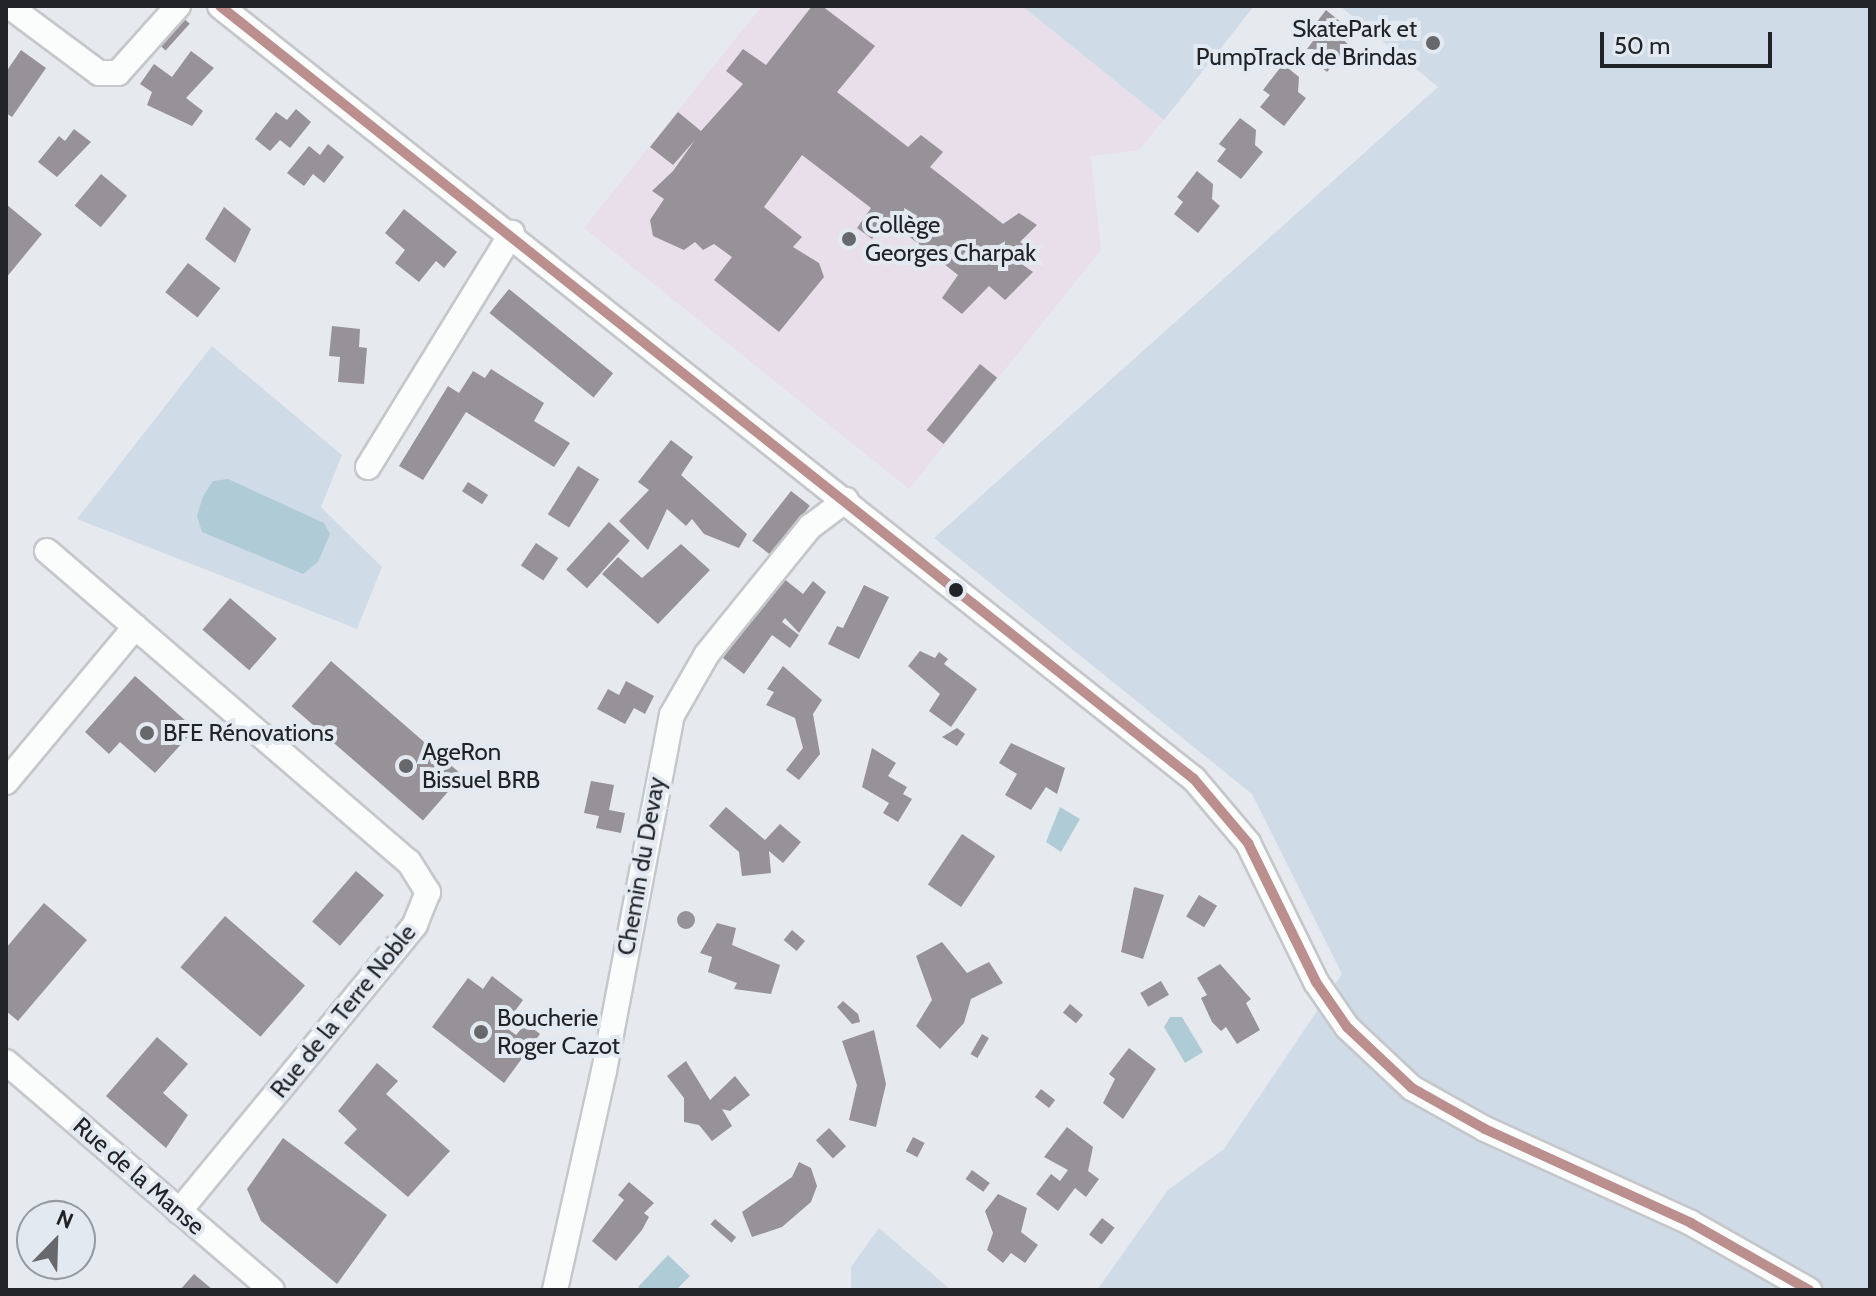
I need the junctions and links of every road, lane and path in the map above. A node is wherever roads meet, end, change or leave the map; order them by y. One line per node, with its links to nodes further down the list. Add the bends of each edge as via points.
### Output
1 (9, 6): 2 (street, via 99,73 118,73)
2 (178, 6)
3 (220, 6): 4 (street)
4 (512, 233): 5 (street); 6 (street)
5 (368, 467)
6 (846, 500): 13 (street, Chemin du Devay, via 810,527 707,654 672,715 604,1071); 14 (street, via 1194,779 1248,843 1316,982 1347,1027 1412,1088 1485,1129 1691,1223)
7 (47, 551): 8 (street, Rue de la Terre Noble)
8 (135, 627): 9 (street); 11 (street, Rue de la Terre Noble, via 409,862 428,892 415,925)
9 (6, 782)
10 (6, 1062): 11 (street, Rue de la Manse)
11 (179, 1211): 12 (street, Rue de la Manse)
12 (272, 1290)
13 (555, 1290)
14 (1809, 1290)

